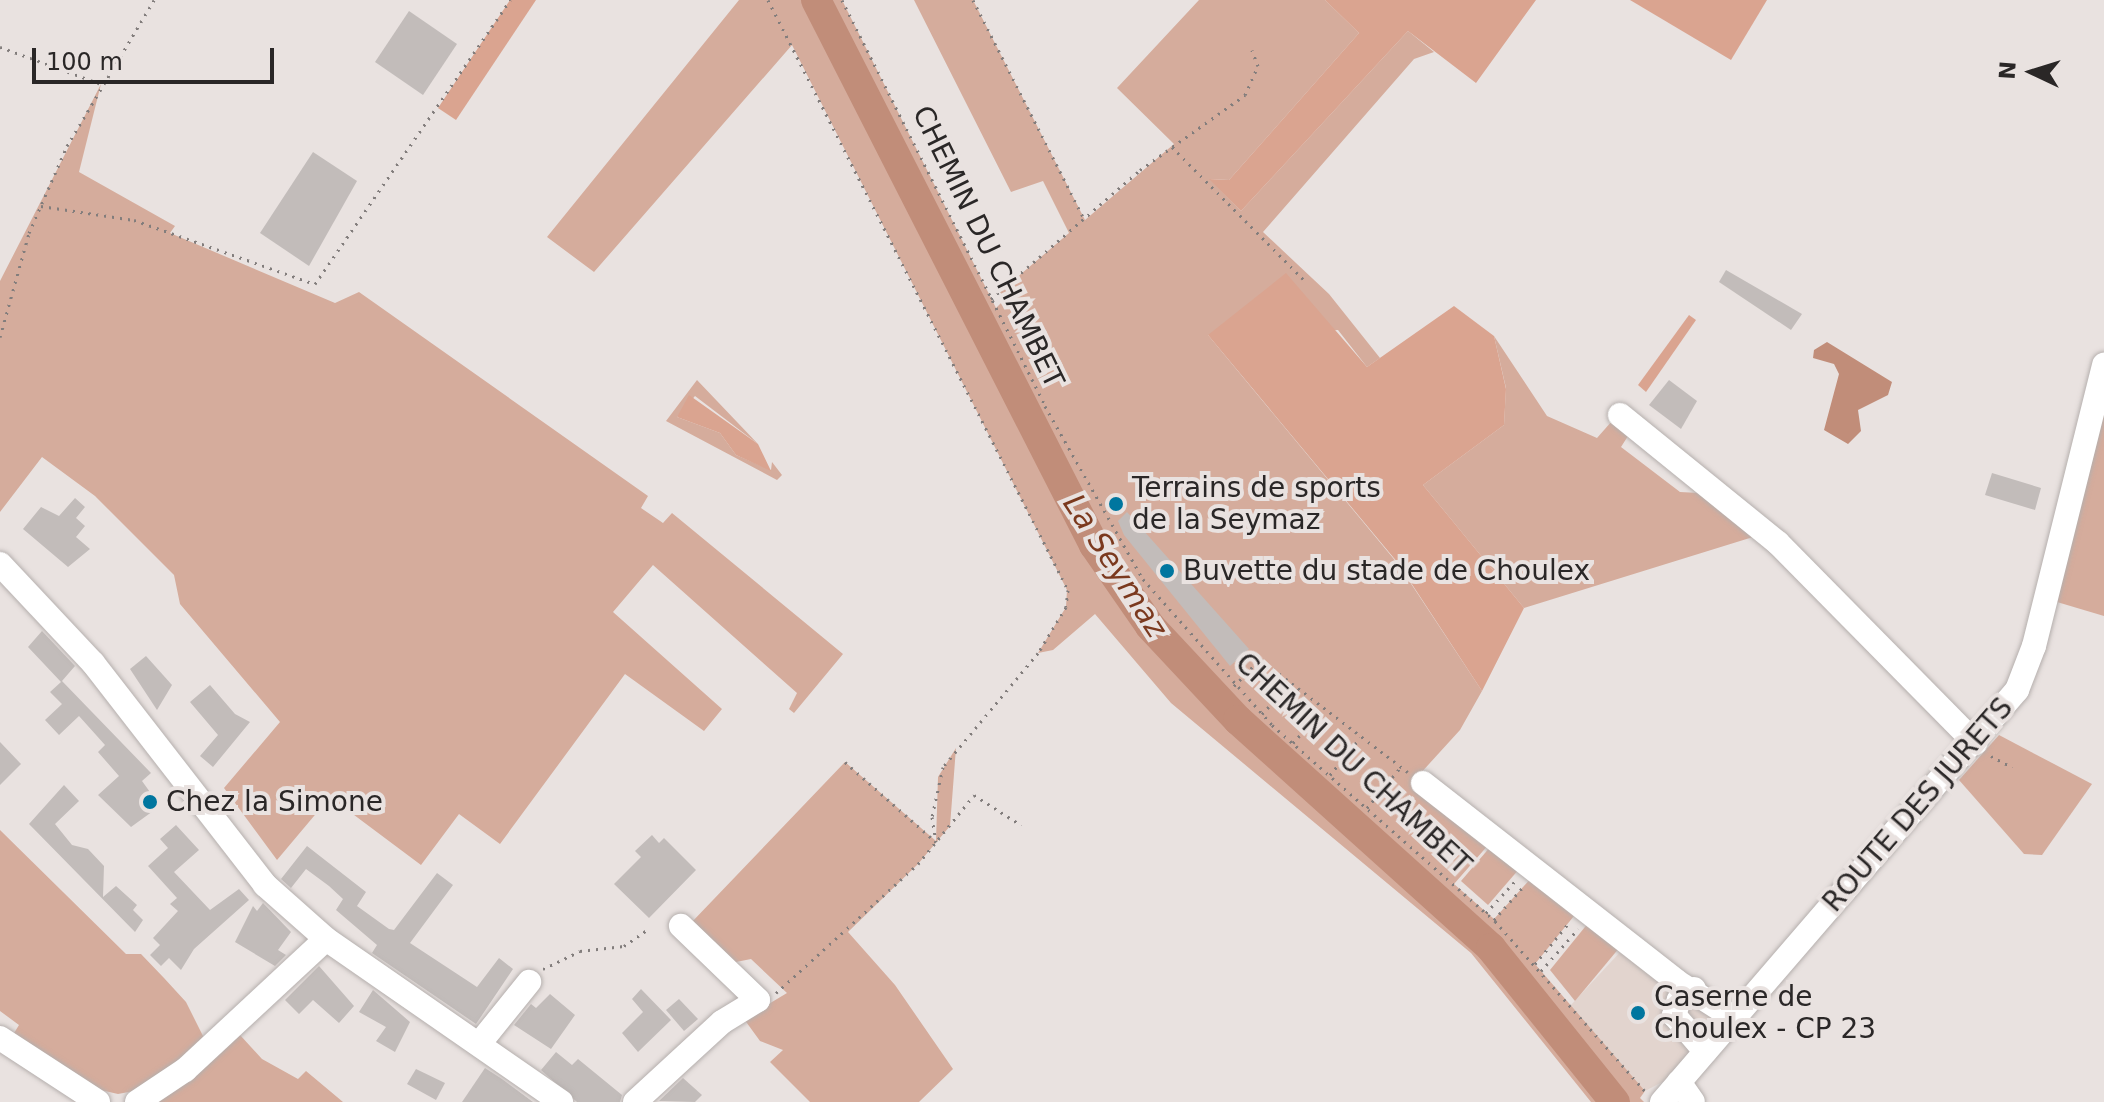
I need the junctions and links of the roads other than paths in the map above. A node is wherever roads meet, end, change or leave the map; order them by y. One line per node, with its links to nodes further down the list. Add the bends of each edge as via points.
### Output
1 (2104, 365): 4 (street, ROUTE DES JURETS, via 2031,657 2017,690)
2 (1620, 415): 4 (street, via 1778,543)
3 (0, 564): 7 (street, via 93,663 238,854)
4 (1975, 743): 10 (street, ROUTE DES JURETS)
5 (1423, 783): 9 (street)
6 (681, 926): 19 (street, via 758,1000 688,1050)
7 (326, 939): 12 (street); 17 (street, via 179,1076)
8 (529, 982): 12 (street)
9 (1694, 989): 10 (street); 13 (street, via 1679,1000 1674,1015)
10 (1734, 1018): 13 (street, ROUTE DES JURETS)
11 (0, 1038): 16 (street)
12 (479, 1044): 18 (street)
13 (1705, 1051): 14 (street, ROUTE DES JURETS)
14 (1686, 1092): 15 (street, ROUTE DES JURETS)
15 (1655, 1098)
16 (98, 1102)
17 (137, 1102)
18 (561, 1102)
19 (635, 1102)

